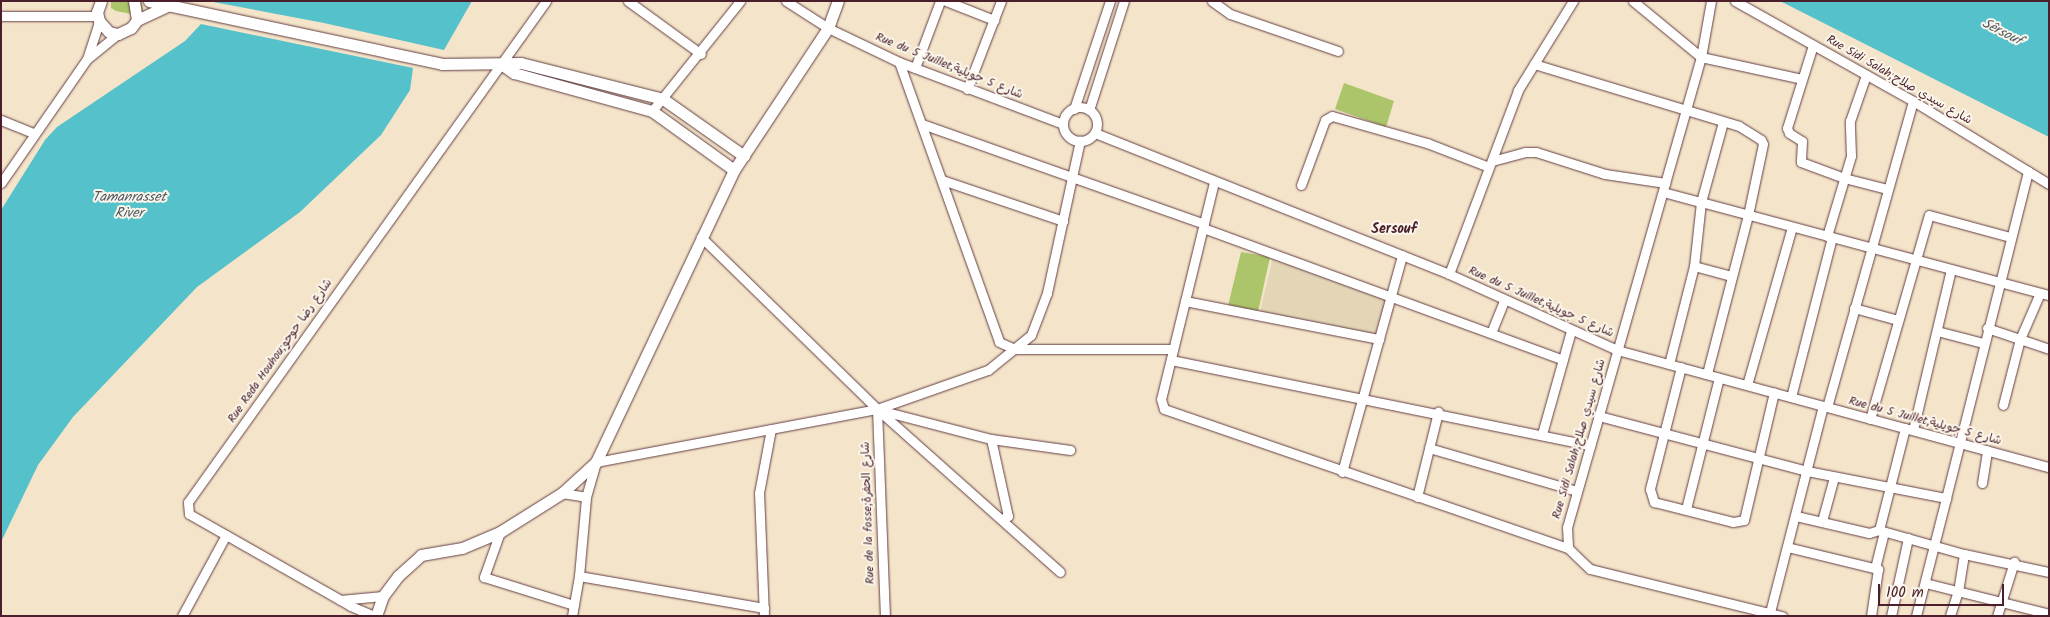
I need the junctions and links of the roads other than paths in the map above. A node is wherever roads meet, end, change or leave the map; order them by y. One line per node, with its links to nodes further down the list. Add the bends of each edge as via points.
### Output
1 (101, 1): 21 (main road)
2 (134, 1): 22 (main road)
3 (148, 1): 19 (main road)
4 (546, 1): 32 (street)
5 (628, 1): 28 (street)
6 (740, 1): 28 (street)
7 (786, 1): 24 (street, Rue du 5 Juillet,شارع 5 جويلية)
8 (838, 1): 24 (main road)
9 (940, 1): 34 (street)
10 (946, 1): 23 (street)
11 (1001, 1): 23 (street)
12 (1110, 1): 40 (street)
13 (1124, 1): 41 (street)
14 (1212, 1): 27 (street, via 1230,14)
15 (1573, 1): 33 (street)
16 (1633, 1): 29 (street)
17 (1711, 1): 29 (street, Rue Sidi Salah;شارع سيدي صلاح)
18 (1735, 1): 26 (street, Rue Sidi Salah;شارع سيدي صلاح)
19 (171, 4): 22 (main road); 32 (main road, via 442,64)
20 (1, 16): 21 (street)
21 (98, 19): 25 (main road, via 108,32); 30 (street)
22 (137, 20): 25 (main road, via 131,28)
23 (994, 20): 37 (street)
24 (828, 28): 31 (street, Rue du 5 Juillet,شارع 5 جويلية); 51 (main road)
25 (118, 34): 30 (street)
26 (1813, 45): 35 (street, Rue Sidi Salah;شارع سيدي صلاح); 36 (street)
27 (1338, 51)
28 (701, 54): 38 (street)
29 (1701, 57): 36 (street); 43 (street, Rue Sidi Salah;شارع سيدي صلاح)
30 (87, 59): 48 (street)
31 (899, 62): 34 (street, Rue du 5 Juillet,شارع 5 جويلية); 46 (street)
32 (500, 64): 38 (main road, via 521,64); 42 (main road, via 514,73); 143 (street, Rue Reda Houhou;شارع رضا حوحو, via 188,502 189,514)
33 (1534, 64): 43 (street); 52 (street, via 1518,90)
34 (914, 68): 37 (street, Rue du 5 Juillet,شارع 5 جويلية)
35 (1866, 75): 39 (street, Rue Sidi Salah;شارع سيدي صلاح); 56 (street, via 1850,120 1850,156)
36 (1802, 79): 56 (street, via 1789,133 1802,141 1801,162)
37 (967, 89): 47 (street, Rue du 5 Juillet,شارع 5 جويلية)
38 (662, 99): 42 (street); 51 (main road)
39 (1913, 101): 54 (street, Rue Sidi Salah;شارع سيدي صلاح); 63 (street)
40 (1074, 109): 41 (street); 47 (street)
41 (1089, 110): 49 (street, via 1096,118)
42 (652, 111): 53 (main road)
43 (1686, 112): 45 (street); 62 (street, Rue Sidi Salah;شارع سيدي صلاح)
44 (1, 120): 48 (street)
45 (1724, 122): 64 (street); 65 (street, via 1757,136 1763,144)
46 (922, 124): 55 (street); 57 (street)
47 (1063, 124): 50 (street, via 1070,137)
48 (34, 133): 59 (street)
49 (1095, 133): 50 (street); 58 (street, Rue du 5 Juillet,شارع 5 جويلية)
50 (1080, 141): 55 (street)
51 (744, 156): 53 (main road)
52 (1490, 164): 61 (street, via 1332,116 1325,120); 62 (street, via 1525,152 1536,152); 77 (street)
53 (734, 170): 69 (main road)
54 (2028, 171): 60 (street, Rue Sidi Salah;شارع سيدي صلاح); 71 (street)
55 (1072, 176): 66 (street); 67 (street)
56 (1844, 178): 63 (street); 70 (street)
57 (942, 180): 66 (street); 93 (street, via 999,342)
58 (1214, 182): 67 (street); 73 (street, Rue du 5 Juillet,شارع 5 جويلية)
59 (1, 183)
60 (2049, 184)
61 (1301, 185)
62 (1664, 188): 64 (street); 96 (street, Rue Sidi Salah;شارع سيدي صلاح)
63 (1887, 189): 72 (street)
64 (1701, 202): 65 (street); 75 (street)
65 (1748, 215): 68 (street); 78 (street)
66 (1063, 221): 93 (street, via 1039,319 1031,335)
67 (1203, 226): 81 (street); 83 (street)
68 (1792, 227): 70 (street); 103 (street)
69 (701, 237): 109 (street); 125 (main road)
70 (1829, 237): 72 (street); 106 (street)
71 (2010, 237): 74 (street, via 1931,214 1927,217); 79 (street)
72 (1870, 248): 74 (street); 84 (street)
73 (1402, 255): 77 (street, Rue du 5 Juillet,شارع 5 جويلية); 81 (street)
74 (1915, 260): 76 (street); 85 (street)
75 (1694, 266): 78 (street); 99 (street)
76 (1951, 269): 79 (street); 88 (street)
77 (1449, 274): 82 (street, Rue du 5 Juillet,شارع 5 جويلية)
78 (1732, 276): 101 (street)
79 (1999, 282): 80 (street); 86 (street)
80 (2045, 294): 90 (street)
81 (1390, 297): 89 (street); 91 (street)
82 (1504, 300): 87 (street, Rue du 5 Juillet,شارع 5 جويلية); 89 (street)
83 (1185, 301): 91 (street); 94 (street)
84 (1854, 308): 85 (street); 108 (street)
85 (1898, 320): 112 (street)
86 (1987, 328): 90 (street); 92 (street)
87 (1571, 331): 96 (street, Rue du 5 Juillet,شارع 5 جويلية); 98 (street)
88 (1937, 331): 92 (street); 114 (street)
89 (1491, 333): 98 (street)
90 (2020, 339): 95 (street); 107 (street)
91 (1378, 340): 105 (street)
92 (1983, 343): 119 (street)
93 (1015, 349): 94 (street); 109 (street, via 988,370)
94 (1173, 349): 97 (street)
95 (2049, 349)
96 (1618, 350): 99 (street, Rue du 5 Juillet,شارع 5 جويلية); 111 (street, Rue Sidi Salah;شارع سيدي صلاح)
97 (1171, 360): 105 (street); 128 (street, via 1161,399 1164,409)
98 (1563, 360): 115 (street)
99 (1669, 364): 100 (street, Rue du 5 Juillet,شارع 5 جويلية)
100 (1681, 367): 101 (street, Rue du 5 Juillet,شارع 5 جويلية); 116 (street)
101 (1707, 374): 102 (street, Rue du 5 Juillet,شارع 5 جويلية)
102 (1719, 378): 103 (street, Rue du 5 Juillet,شارع 5 جويلية); 118 (street)
103 (1747, 385): 104 (street, Rue du 5 Juillet,شارع 5 جويلية)
104 (1774, 392): 106 (street, Rue du 5 Juillet,شارع 5 جويلية); 124 (street)
105 (1363, 397): 110 (street); 128 (street)
106 (1791, 397): 108 (street, Rue du 5 Juillet,شارع 5 جويلية)
107 (2002, 405)
108 (1825, 406): 112 (street, Rue du 5 Juillet,شارع 5 جويلية); 127 (street)
109 (877, 409): 113 (street); 117 (street); 139 (street); 166 (street, Rue de la fosse;شارع الحفرة)
110 (1438, 412): 115 (street); 121 (street)
111 (1599, 416): 116 (street); 120 (street, Rue Sidi Salah;شارع سيدي صلاح)
112 (1870, 419): 114 (street, Rue du 5 Juillet,شارع 5 جويلية)
113 (771, 429): 125 (street); 160 (street, via 759,493)
114 (1909, 429): 119 (street, Rue du 5 Juillet,شارع 5 جويلية); 131 (street)
115 (1542, 434): 120 (street)
116 (1664, 434): 118 (street); 137 (street, via 1650,497 1654,502)
117 (991, 439): 122 (street); 139 (street, via 1008,516)
118 (1703, 442): 124 (street); 137 (street)
119 (1958, 442): 123 (street, Rue du 5 Juillet,شارع 5 جويلية); 136 (street)
120 (1590, 445): 132 (street, Rue Sidi Salah;شارع سيدي صلاح)
121 (1429, 448): 132 (street); 134 (street)
122 (1070, 450)
123 (1987, 450): 126 (street, Rue du 5 Juillet,شارع 5 جويلية); 130 (street)
124 (1757, 456): 127 (street); 137 (street, via 1744,520 1732,522)
125 (596, 462): 133 (main road); 135 (street)
126 (2049, 467)
127 (1807, 471): 129 (street); 138 (street)
128 (1342, 472): 134 (street)
129 (1834, 477): 131 (street); 140 (street)
130 (1982, 483)
131 (1889, 489): 136 (street); 141 (street)
132 (1577, 491): 147 (street, Rue Sidi Salah;شارع سيدي صلاح, via 1567,527)
133 (562, 494): 135 (street); 142 (main road)
134 (1417, 497): 147 (street)
135 (586, 498): 153 (street)
136 (1946, 498): 145 (street)
137 (1686, 509)
138 (1796, 516): 140 (street); 146 (street)
139 (1002, 520): 151 (street)
140 (1822, 521): 141 (street, via 1869,534)
141 (1882, 531): 144 (street); 150 (street)
142 (500, 532): 156 (main road, via 462,548 420,555 404,567); 159 (street, via 484,577)
143 (226, 535): 157 (street, Rue Reda Houhou;شارع رضا حوحو); 163 (street)
144 (1908, 538): 145 (street); 169 (street)
145 (1935, 546): 148 (street); 154 (street)
146 (1788, 547): 150 (street); 161 (street)
147 (1568, 548): 161 (street, via 1590,569)
148 (1964, 554): 149 (street); 155 (street)
149 (2014, 562): 152 (street); 158 (street)
150 (1875, 568): 168 (street, via 1879,571)
151 (1060, 572)
152 (2049, 572)
153 (579, 576): 159 (street); 160 (street)
154 (1925, 583): 155 (street); 170 (street)
155 (1958, 591): 158 (street); 171 (street)
156 (383, 596): 157 (street); 164 (main road)
157 (340, 600): 164 (street, Rue Reda Houhou;شارع رضا حوحو)
158 (2001, 602): 162 (street); 172 (street)
159 (574, 605): 165 (street)
160 (764, 612)
161 (1770, 614): 167 (street)
162 (2049, 614)
163 (182, 616)
164 (375, 616)
165 (572, 616)
166 (885, 616)
167 (1782, 616)
168 (1871, 616)
169 (1891, 616)
170 (1916, 616)
171 (1950, 616)
172 (1997, 616)

